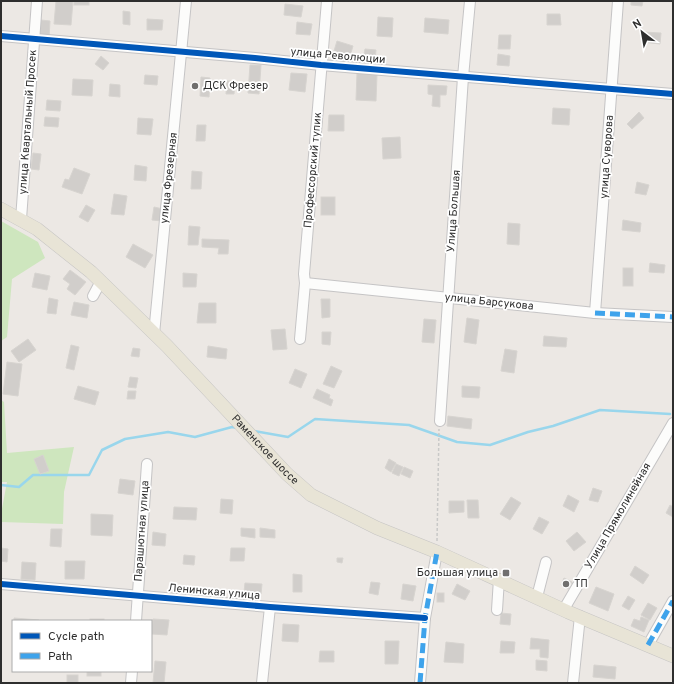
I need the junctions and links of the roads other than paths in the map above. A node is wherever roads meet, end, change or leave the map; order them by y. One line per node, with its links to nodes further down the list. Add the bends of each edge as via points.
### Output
1 (37, 1): 7 (street, улица Квартальный Просек)
2 (186, 1): 8 (street, улица Фрезерная)
3 (327, 1): 9 (street, Профессорский тупик)
4 (470, 1): 10 (street, Улица Большая)
5 (618, 1): 11 (street, улица Суворова)
6 (1, 36): 7 (street, улица Революции)
7 (34, 40): 8 (street, улица Революции); 14 (street, улица Квартальный Просек)
8 (181, 52): 9 (street, улица Революции); 21 (street, улица Фрезерная)
9 (321, 65): 10 (street, улица Революции); 16 (street, Профессорский тупик)
10 (463, 77): 11 (street, улица Революции); 18 (street, Улица Большая)
11 (612, 88): 12 (street, улица Революции); 19 (street, улица Суворова)
12 (673, 94)
13 (1, 209): 14 (main road, Раменское шоссе)
14 (21, 219): 15 (main road, Раменское шоссе)
15 (101, 281): 17 (street); 21 (main road, Раменское шоссе)
16 (305, 283): 18 (street, улица Барсукова); 22 (street, Профессорский тупик)
17 (93, 296)
18 (448, 297): 19 (street, улица Барсукова); 23 (street, Улица Большая)
19 (596, 313): 20 (street, улица Барсукова)
20 (673, 317)
21 (154, 334): 26 (main road, Раменское шоссе, via 311,496 377,528)
22 (300, 339)
23 (440, 421)
24 (673, 424): 34 (street, Улица Прямолинейная)
25 (147, 464): 30 (street, Парашютная улица)
26 (437, 552): 28 (main road, Раменское шоссе); 37 (street)
27 (546, 562): 31 (street)
28 (499, 579): 31 (main road, Раменское шоссе); 35 (street)
29 (1, 584): 30 (street, Ленинская улица)
30 (138, 595): 33 (street, Ленинская улица); 38 (street, Парашютная улица)
31 (537, 597): 34 (main road, Раменское шоссе)
32 (673, 601): 39 (street)
33 (270, 607): 37 (street, Ленинская улица); 43 (street)
34 (564, 609): 36 (main road, Раменское шоссе)
35 (497, 610)
36 (580, 616): 39 (main road, Раменское шоссе); 45 (street)
37 (425, 618): 44 (street)
38 (136, 620)
39 (648, 645): 40 (main road, Раменское шоссе)
40 (673, 656)
41 (132, 672): 42 (street)
42 (131, 683)
43 (262, 683)
44 (420, 683)
45 (573, 683)

